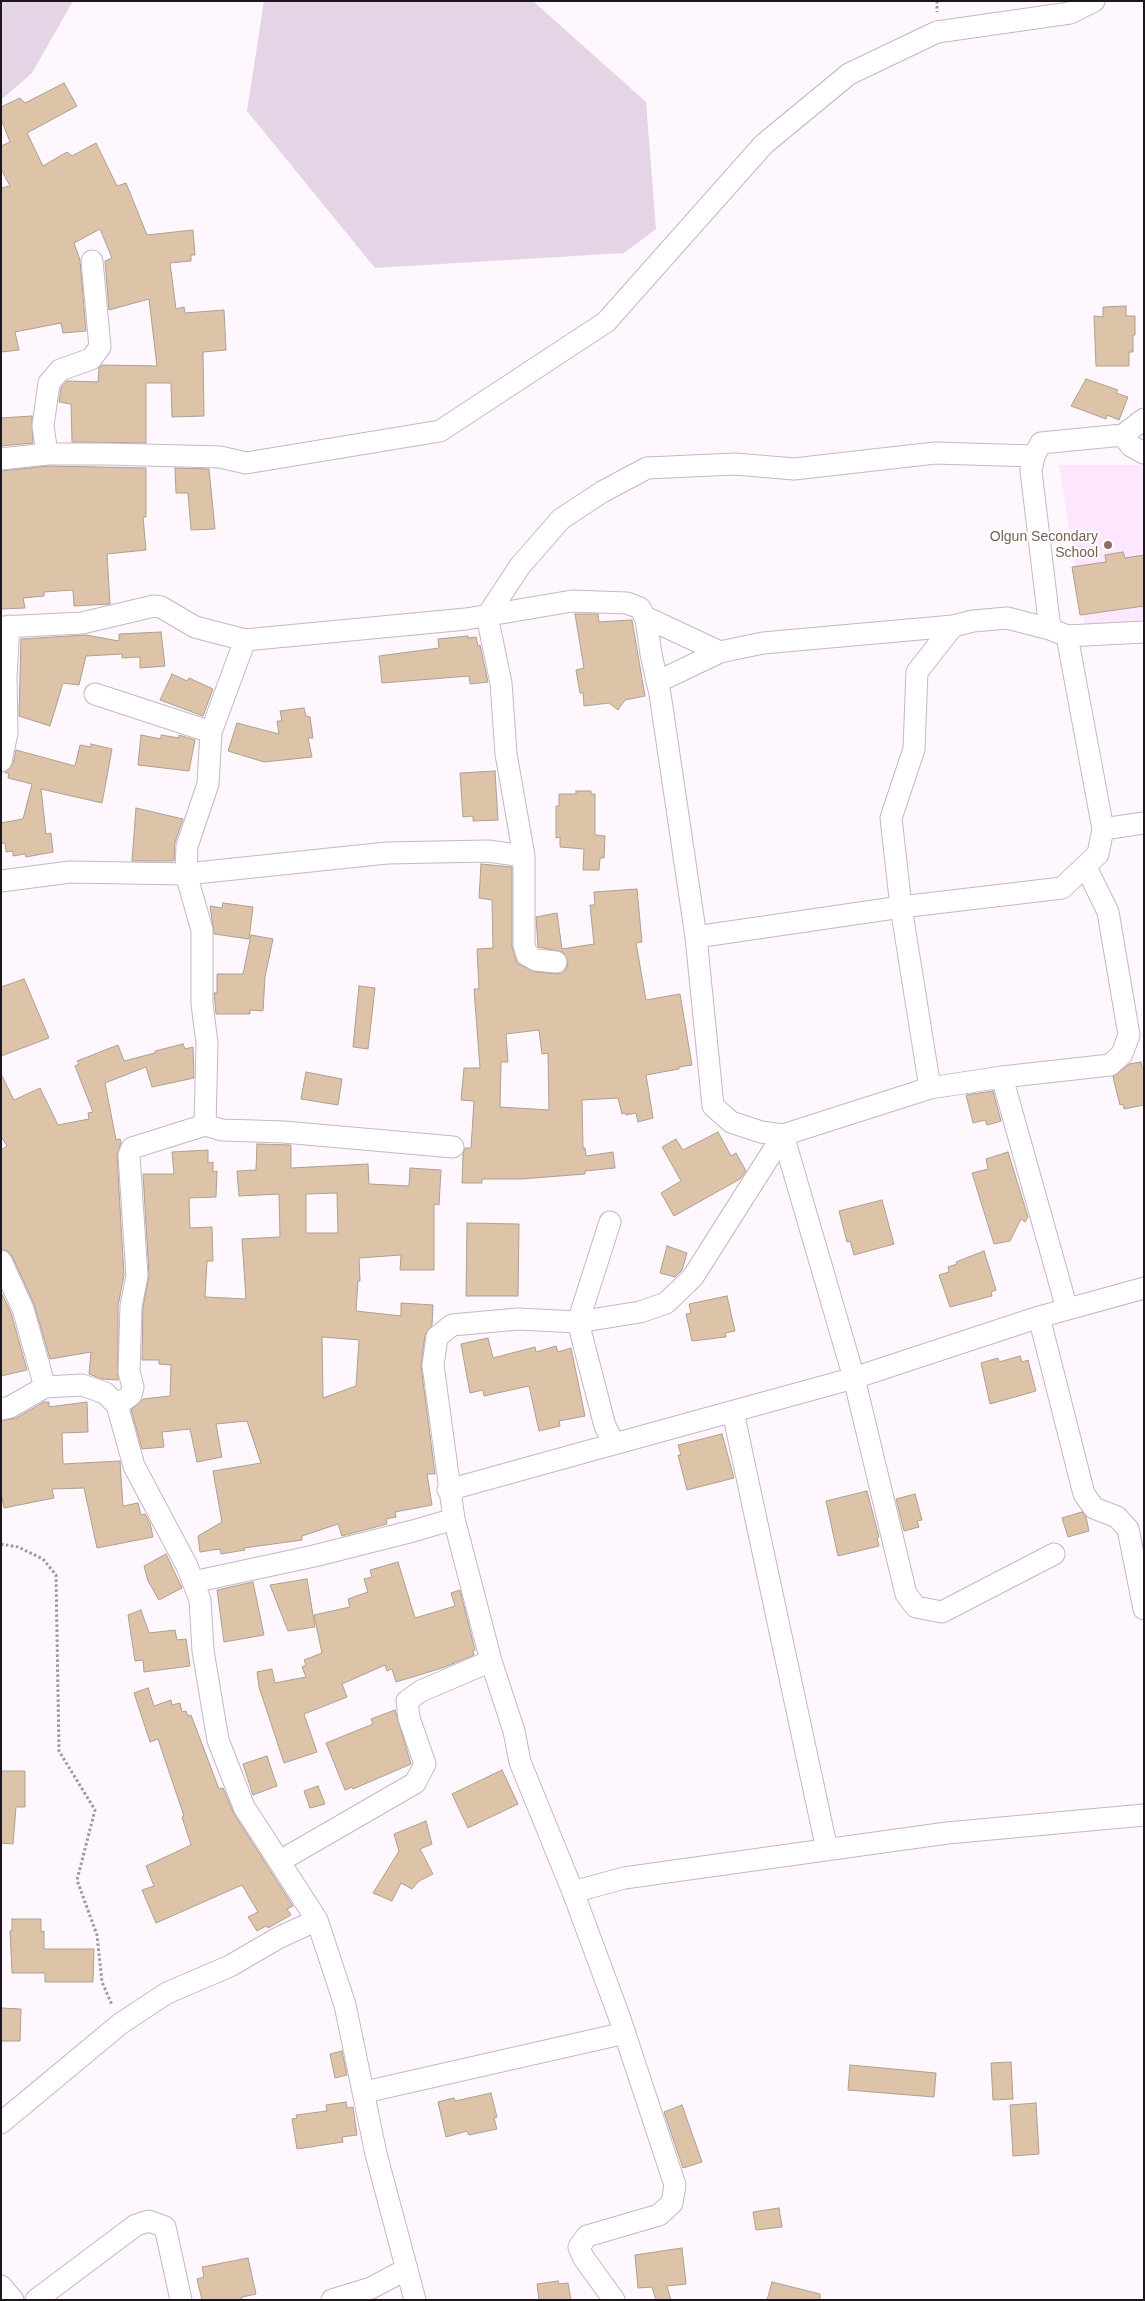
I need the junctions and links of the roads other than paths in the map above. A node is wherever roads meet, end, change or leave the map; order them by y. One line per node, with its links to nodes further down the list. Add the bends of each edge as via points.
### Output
1 (1094, 1): 6 (street, via 1070,13 937,32 849,74 764,144 606,322 440,431 246,463 220,457)
2 (92, 261): 6 (street, via 100,347 91,359 60,370 49,383 43,426)
3 (1144, 419): 4 (street)
4 (1123, 435): 5 (street, via 1131,446); 7 (street, via 1040,443)
5 (1144, 453)
6 (47, 454): 8 (street)
7 (1034, 456): 9 (street, via 935,453 794,469 735,464 647,468 560,519 520,566); 13 (street, via 1031,471)
8 (1, 459)
9 (488, 616): 10 (street, via 572,601 627,603 640,608); 15 (street); 23 (street, via 501,682 506,754)
10 (645, 617): 16 (street); 17 (street)
11 (953, 626): 13 (street, via 1007,618); 16 (street, via 763,643); 27 (street, via 917,672 914,749 891,818)
12 (5, 627): 15 (street, via 82,623 154,606 195,627); 20 (street, via 7,733)
13 (1059, 632): 14 (street); 22 (street)
14 (1144, 632)
15 (245, 640): 19 (street)
16 (720, 652): 17 (street)
17 (658, 682): 28 (street)
18 (95, 694): 19 (street)
19 (211, 732): 25 (street, via 208,784 188,837)
20 (1, 761)
21 (1144, 823): 22 (street)
22 (1103, 829): 24 (street, via 1098,854)
23 (524, 856): 25 (street, via 488,851 387,853); 29 (street, via 524,944 527,955 536,960)
24 (1086, 867): 27 (street, via 1062,888); 30 (street, via 1108,912 1129,1035 1122,1054 1110,1065)
25 (186, 874): 26 (street, via 70,872); 32 (street, via 202,930 202,1004 207,1043)
26 (1, 881)
27 (901, 907): 28 (street); 31 (street)
28 (696, 937): 33 (street, via 713,1106 731,1122)
29 (556, 962)
30 (1002, 1077): 31 (street); 38 (street)
31 (930, 1088): 33 (street)
32 (206, 1125): 34 (street, via 222,1130 284,1132); 43 (street, via 132,1148 129,1155 137,1276 131,1306 129,1372 133,1386 132,1395)
33 (783, 1135): 40 (street, via 693,1277 666,1303 640,1312); 41 (street)
34 (453, 1147)
35 (610, 1222): 40 (street)
36 (1, 1261): 42 (street, via 23,1309)
37 (1144, 1288): 38 (street)
38 (1067, 1309): 39 (street)
39 (1039, 1317): 41 (street); 50 (street, via 1084,1494 1094,1508 1117,1517 1128,1529)
40 (578, 1322): 46 (street, via 605,1426); 47 (street, via 483,1321 452,1326 437,1337 433,1365)
41 (854, 1378): 45 (street); 49 (street, via 906,1594 916,1607 942,1612)
42 (44, 1387): 43 (street, via 82,1385 106,1393); 44 (street)
43 (117, 1404): 51 (street, via 134,1466)
44 (1, 1409)
45 (733, 1412): 46 (street); 55 (street)
46 (614, 1444): 47 (street)
47 (448, 1490): 48 (street)
48 (454, 1519): 51 (street, via 314,1556); 53 (street)
49 (1054, 1554)
50 (1141, 1578): 52 (street)
51 (193, 1582): 56 (street, via 200,1600 203,1651 218,1740 244,1806)
52 (1144, 1609)
53 (491, 1661): 56 (street, via 421,1691 407,1701 409,1718 425,1764 415,1783); 57 (street, via 514,1731 520,1762)
54 (1144, 1815): 55 (street, via 947,1833)
55 (827, 1850): 57 (street, via 624,1878)
56 (280, 1861): 58 (street)
57 (573, 1892): 59 (street)
58 (317, 1920): 60 (street, via 345,2005); 61 (street, via 230,1966 168,1993 120,2024)
59 (625, 2032): 60 (street); 69 (street, via 675,2185 672,2203 659,2215 587,2236 578,2247)
60 (365, 2092): 62 (street, via 376,2154)
61 (1, 2123)
62 (406, 2269): 67 (street, via 370,2288); 68 (street)
63 (1, 2286): 64 (street)
64 (13, 2300)
65 (36, 2300): 66 (street, via 136,2225 150,2221 165,2227)
66 (181, 2300)
67 (332, 2300)
68 (415, 2300)
69 (614, 2300)

